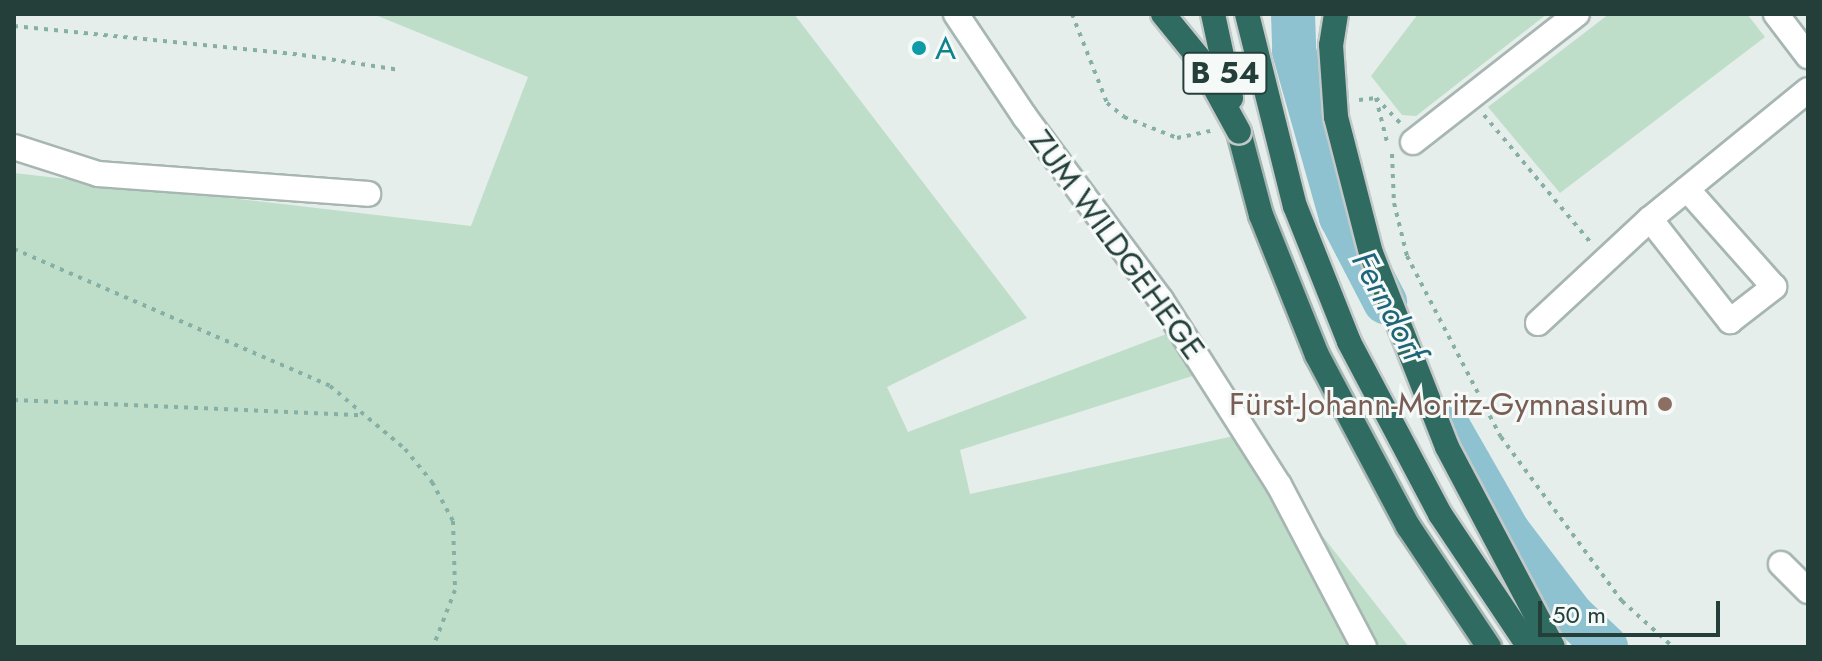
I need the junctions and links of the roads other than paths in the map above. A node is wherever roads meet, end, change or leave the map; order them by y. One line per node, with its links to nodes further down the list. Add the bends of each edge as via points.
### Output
1 (956, 14): 19 (street, ZUM WILDGEHEGE, via 1161,300 1279,485)
2 (1163, 14): 10 (highway, bridge, via 1198,57)
3 (1213, 14): 10 (highway, B 54, bridge)
4 (1247, 14): 21 (highway, B 54, bridge, via 1295,206 1349,342 1440,514)
5 (1336, 14): 22 (highway, bridge, via 1331,45 1336,117 1375,266 1447,447)
6 (1577, 14): 11 (street)
7 (1776, 14): 8 (street)
8 (1808, 56)
9 (1808, 90): 13 (street)
10 (1231, 130): 20 (highway, B 54, via 1317,355 1408,526)
11 (1413, 142)
12 (14, 147): 14 (street, via 98,174)
13 (1687, 189): 15 (street); 15 (street, via 1774,287 1730,321)
14 (368, 194)
15 (1650, 219): 16 (street)
16 (1538, 323)
17 (1781, 564): 18 (street)
18 (1808, 591)
19 (1364, 647)
20 (1489, 647)
21 (1529, 647)
22 (1553, 647)

